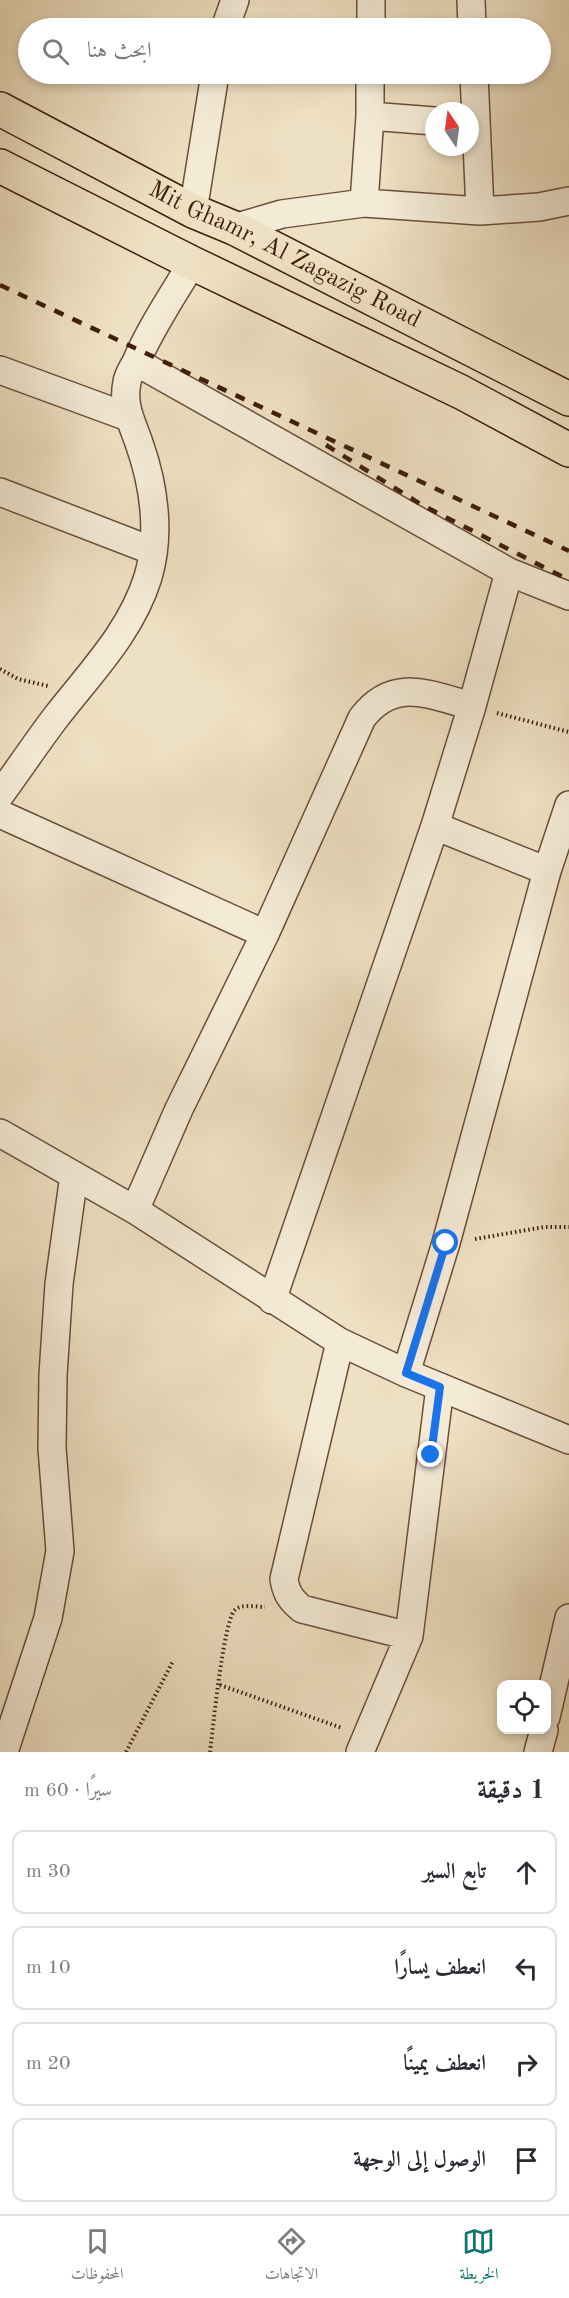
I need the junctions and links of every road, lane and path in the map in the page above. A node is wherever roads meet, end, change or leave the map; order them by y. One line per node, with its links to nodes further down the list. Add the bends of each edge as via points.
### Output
1 (235, 0): 4 (street)
2 (371, 0): 5 (street)
3 (471, 0): 6 (street)
4 (229, 18)
5 (371, 18)
6 (472, 18)
7 (213, 84): 18 (street)
8 (370, 84): 12 (street)
9 (474, 84): 10 (street)
10 (473, 102)
11 (0, 109): 18 (highway, Mit Ghamr, Al Zagazig Road)
12 (370, 116): 13 (street); 17 (street)
13 (425, 120)
14 (476, 156): 19 (street)
15 (0, 166): 21 (highway, Mit Ghamr, Al Zagazig Road)
16 (569, 201): 19 (street)
17 (364, 203): 19 (street); 20 (street, via 282,214)
18 (193, 211): 20 (highway, Mit Ghamr, Al Zagazig Road)
19 (480, 211)
20 (234, 228): 24 (highway, Mit Ghamr, Al Zagazig Road)
21 (192, 263): 22 (street); 26 (highway, Mit Ghamr, Al Zagazig Road, via 461,392)
22 (136, 362): 25 (street, via 127,380); 29 (street)
23 (0, 370): 25 (street)
24 (569, 399)
25 (128, 417): 28 (street, via 152,490)
26 (569, 450)
27 (0, 492): 28 (street)
28 (153, 551): 32 (street, via 148,579 121,635)
29 (509, 572): 30 (street); 33 (street)
30 (569, 596)
31 (0, 669): 32 (path, via 18,679)
32 (75, 693): 35 (street)
33 (472, 706): 34 (path); 38 (street); 40 (street, via 413,691 390,695 372,704 362,718)
34 (569, 732)
35 (0, 795)
36 (569, 805): 39 (street)
37 (0, 814): 40 (street)
38 (435, 826): 39 (street); 46 (street)
39 (547, 872): 45 (street)
40 (265, 934): 43 (street, via 179,1109)
41 (0, 1132): 42 (street)
42 (74, 1175): 43 (street); 59 (street, via 59,1284 53,1375 52,1448 60,1551 48,1618)
43 (135, 1210): 46 (street)
44 (569, 1227): 45 (path, via 544,1227)
45 (446, 1243): 48 (street)
46 (272, 1300): 47 (street)
47 (340, 1342): 48 (street); 51 (street, via 284,1579 286,1591)
48 (406, 1373): 49 (street)
49 (440, 1387): 50 (street); 53 (street)
50 (568, 1433)
51 (302, 1609): 53 (street); 55 (path, via 242,1606 234,1612 225,1638)
52 (569, 1618): 56 (street)
53 (409, 1636): 58 (street)
54 (173, 1661): 60 (path)
55 (220, 1684): 58 (path); 61 (path)
56 (551, 1695)
57 (543, 1734): 62 (street)
58 (363, 1744)
59 (4, 1752)
60 (126, 1752)
61 (210, 1752)
62 (538, 1752)

